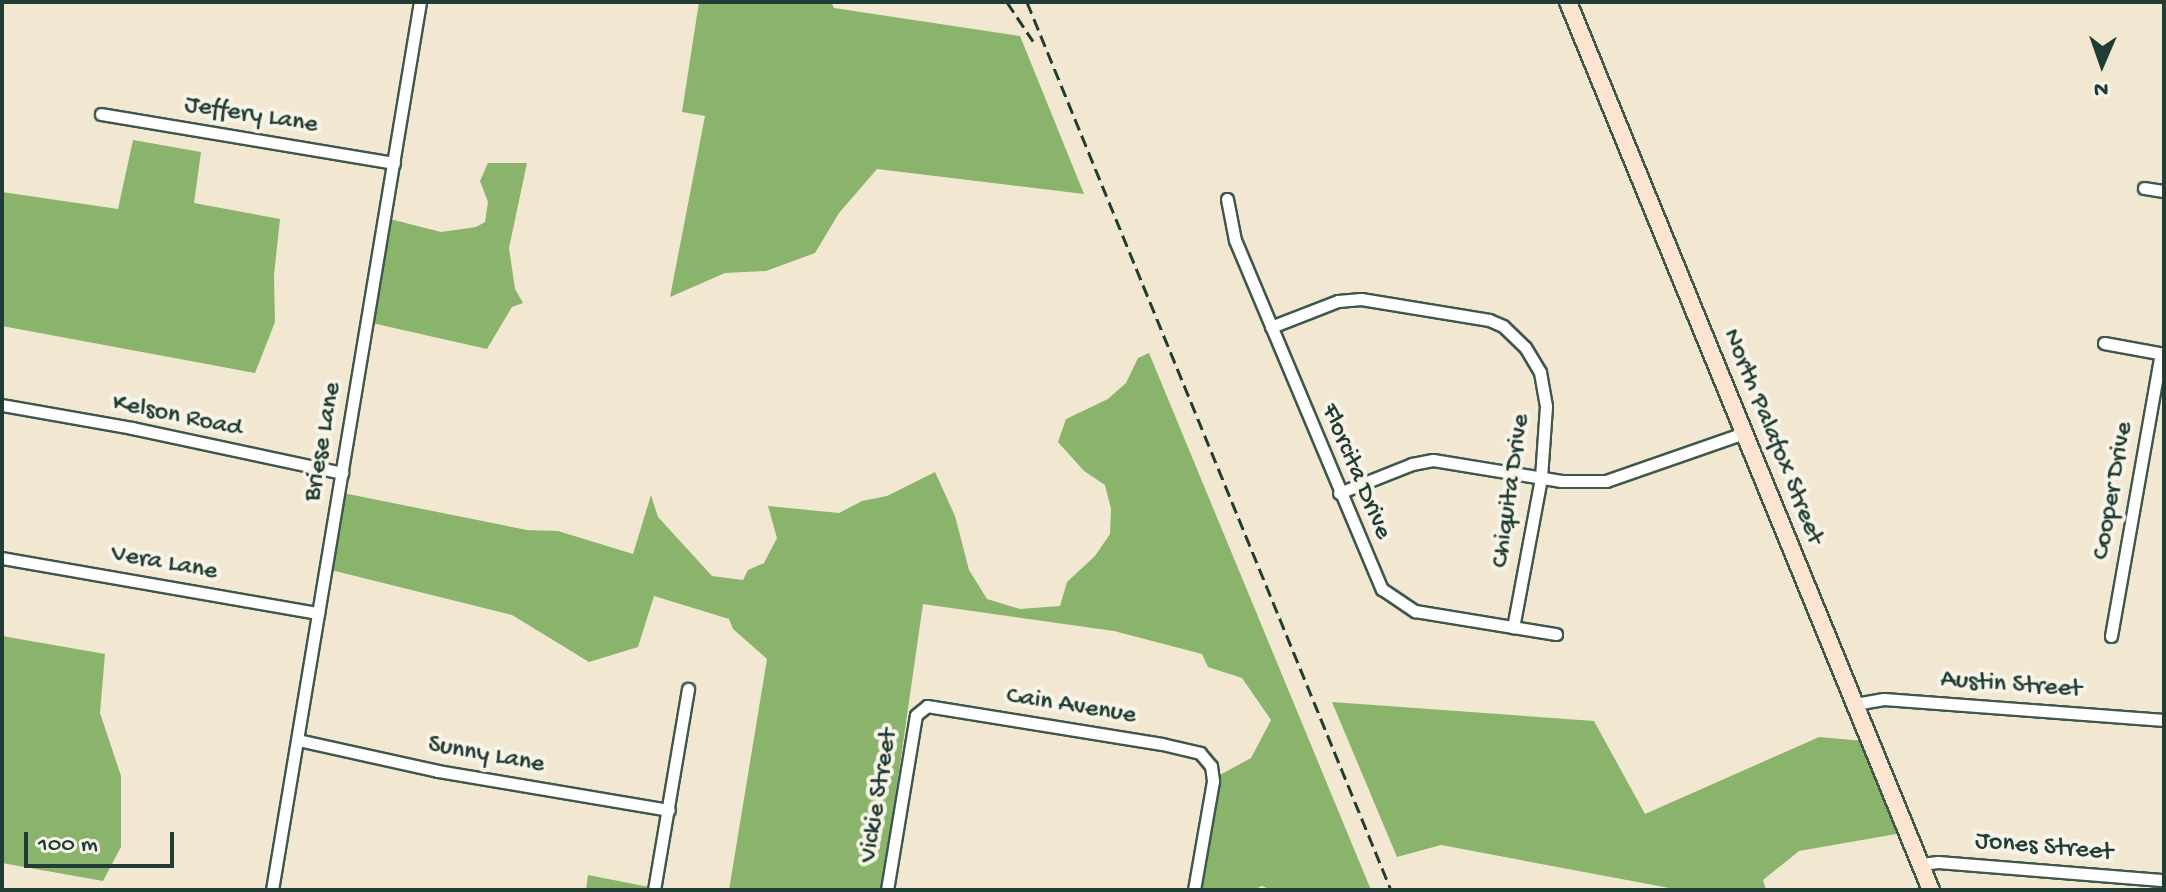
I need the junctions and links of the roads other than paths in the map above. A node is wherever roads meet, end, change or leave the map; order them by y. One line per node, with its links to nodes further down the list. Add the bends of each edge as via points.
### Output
1 (420, 2): 4 (street, Briese Lane)
2 (1568, 2): 12 (main road, North Palafox Street)
3 (101, 114): 4 (street, Jeffery Lane)
4 (394, 163): 13 (street, Briese Lane)
5 (2144, 188): 6 (street)
6 (2164, 191)
7 (1227, 199): 8 (street, Florcita Drive, via 1231,231)
8 (1271, 327): 14 (street, Chiquita Drive, via 1349,299 1475,317 1503,326 1534,360 1545,389); 15 (street, Florcita Drive)
9 (2104, 343): 10 (street)
10 (2162, 353): 20 (street, Cooper Drive)
11 (2, 405): 13 (street, Kelson Road)
12 (1744, 433): 14 (street, via 1627,477 1582,483); 22 (main road, North Palafox Street)
13 (342, 473): 17 (street, Briese Lane)
14 (1541, 478): 15 (street, via 1433,460); 18 (street, Chiquita Drive)
15 (1339, 493): 18 (street, Florcita Drive, via 1376,580 1392,599 1415,611)
16 (2, 558): 17 (street, Vera Lane)
17 (318, 613): 25 (street, Briese Lane)
18 (1513, 627): 19 (street, Florcita Drive)
19 (1556, 634)
20 (2111, 636)
21 (688, 689): 26 (street)
22 (1855, 704): 24 (street, Austin Street, via 1884,699); 27 (main road, North Palafox Street)
23 (919, 711): 31 (street, Vickie Street); 32 (street, Cain Avenue, via 927,706 1194,750 1211,766 1213,781)
24 (2164, 720)
25 (298, 740): 26 (street, Sunny Lane, via 438,771); 29 (street, Briese Lane)
26 (669, 810): 30 (street)
27 (1921, 864): 28 (street, Jones Street); 33 (main road, North Palafox Street)
28 (2164, 880)
29 (272, 890)
30 (654, 890)
31 (887, 890)
32 (1194, 890)
33 (1931, 890)

